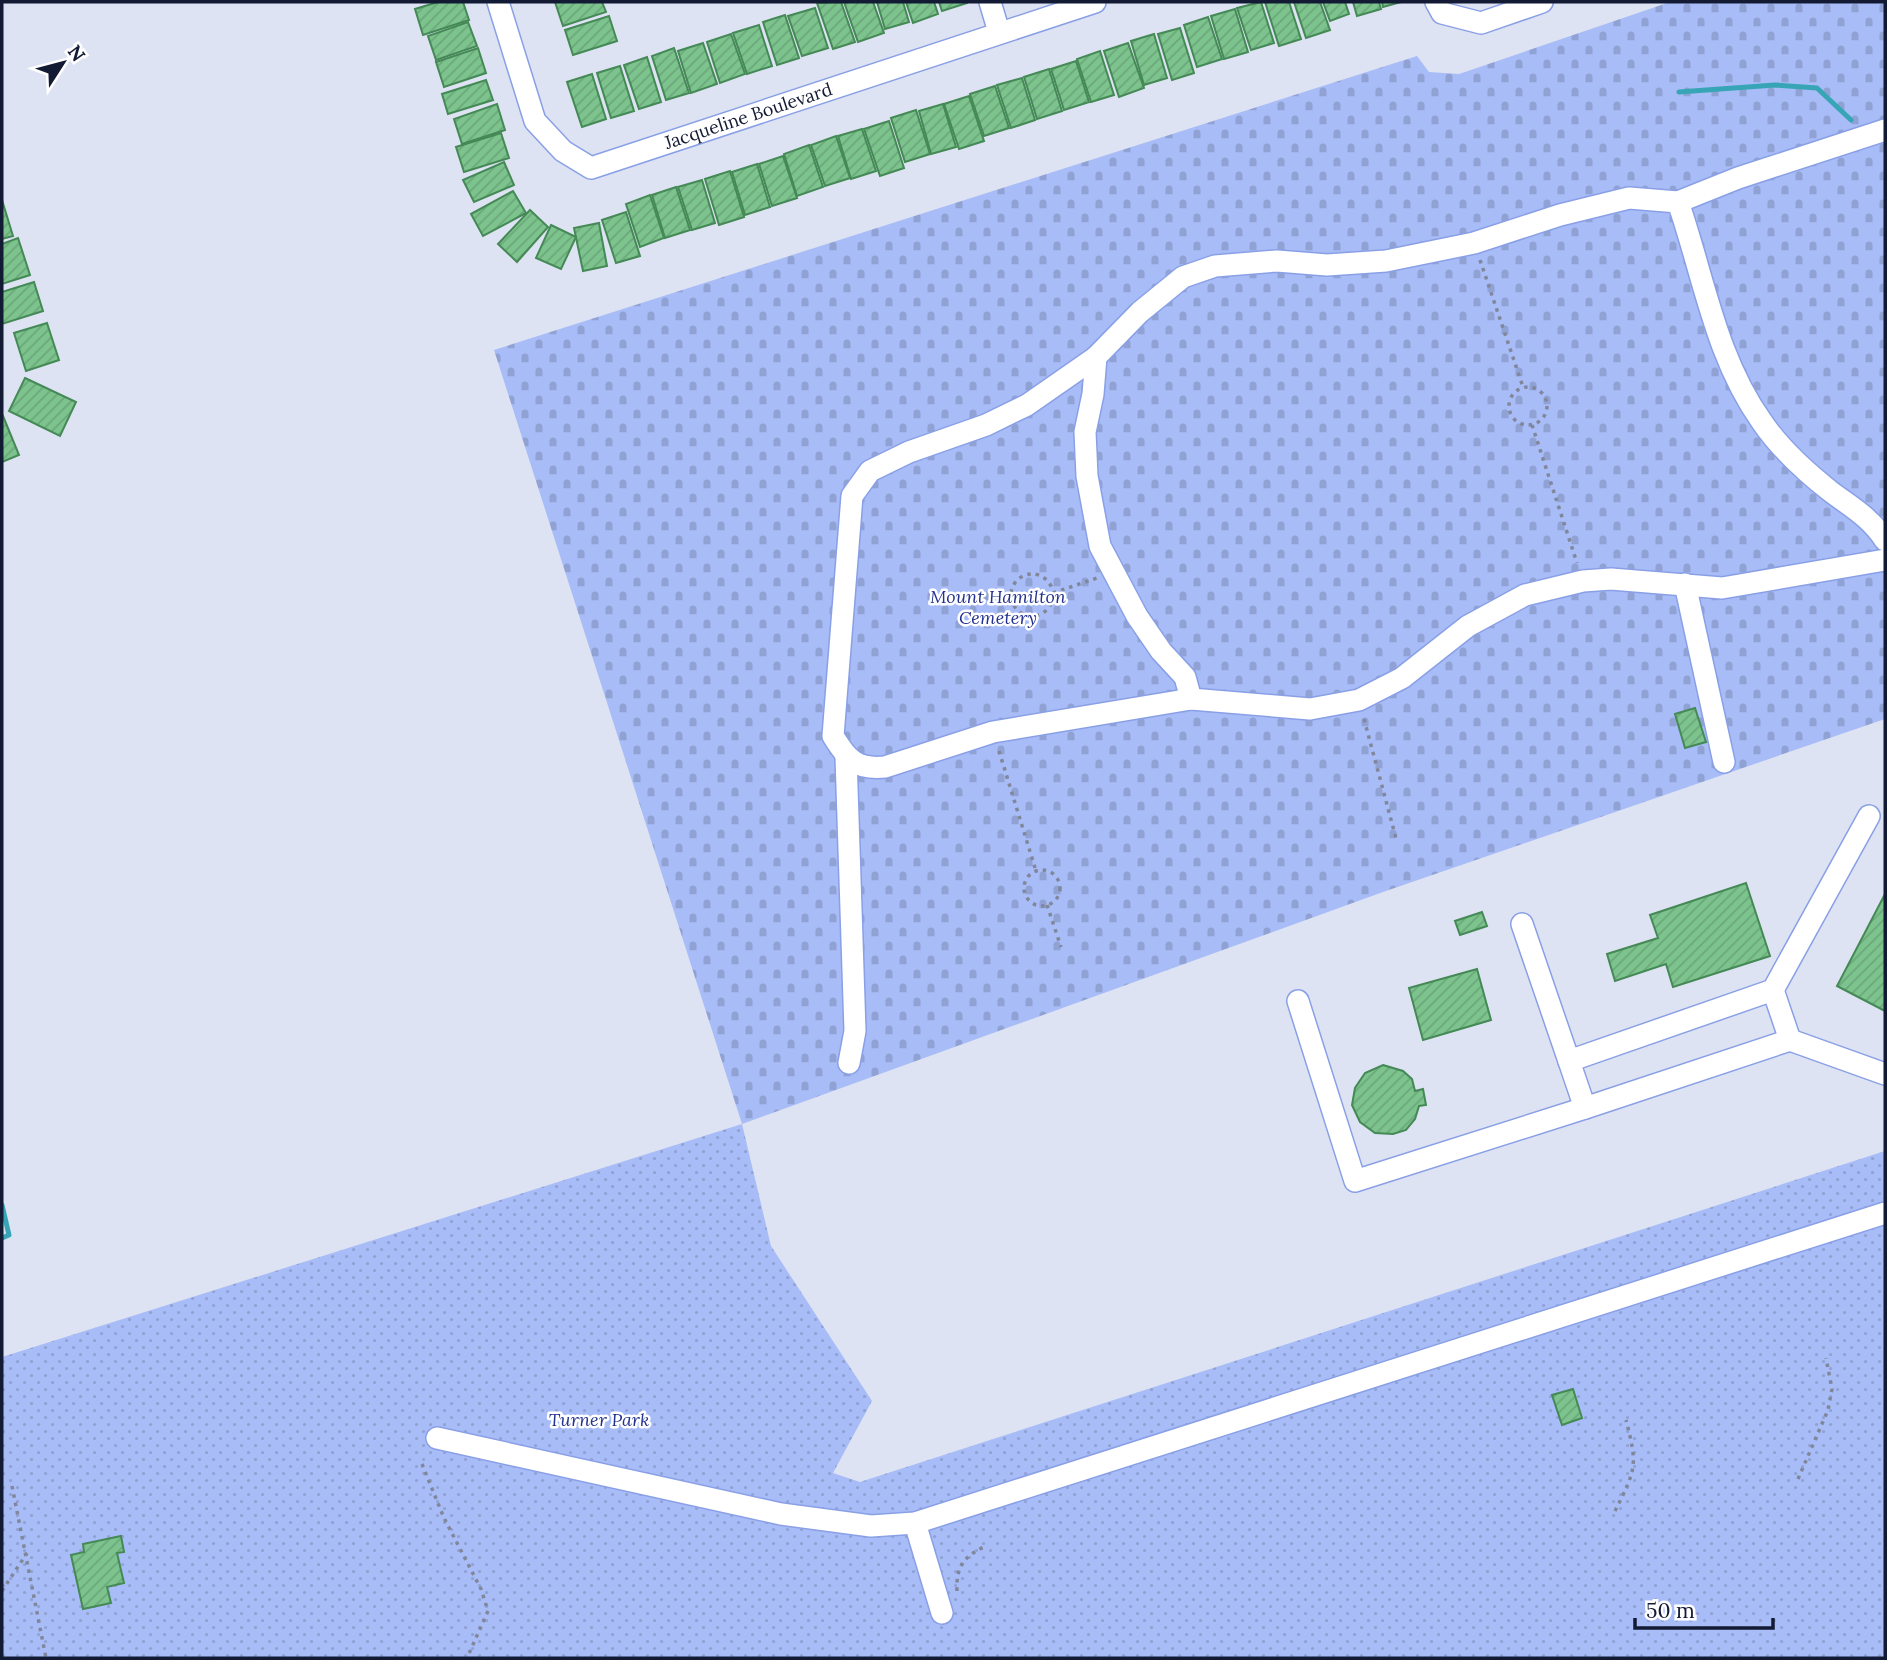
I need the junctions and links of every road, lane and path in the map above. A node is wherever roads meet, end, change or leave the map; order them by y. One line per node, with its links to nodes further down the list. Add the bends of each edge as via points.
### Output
1 (498, 2): 6 (street, Jacqueline Boulevard, via 535,121 563,151 591,168)
2 (990, 2): 6 (street)
3 (1096, 2): 6 (street, Jacqueline Boulevard)
4 (1436, 2): 5 (street, via 1442,13 1481,23)
5 (1542, 2)
6 (999, 32)
7 (1885, 130): 8 (street)
8 (1678, 202): 9 (street, via 1629,198); 13 (street, via 1706,304 1727,359 1762,423 1819,481 1872,521)
9 (1474, 243): 10 (street, via 1386,261 1215,266 1183,277); 11 (path)
10 (1096, 357): 15 (street, via 1085,432 1087,476 1100,546); 22 (street, via 1027,405 870,471 852,496 833,736)
11 (1523, 387): 12 (path, via 1510,400 1510,414 1519,423); 12 (path, via 1536,388 1547,402 1543,419)
12 (1532, 425): 16 (path)
13 (1885, 540)
14 (1885, 560): 17 (street, via 1722,588)
15 (1112, 572): 18 (path); 19 (street, via 1161,651 1185,677)
16 (1583, 581): 17 (street); 20 (street, via 1525,595 1468,626 1402,678)
17 (1685, 584): 23 (street)
18 (1053, 593): 18 (path, via 1048,581 1030,574 1014,584 1011,596 1023,614 1037,615 1049,607)
19 (1191, 699): 20 (street, via 1310,709); 21 (street)
20 (1359, 700): 25 (path)
21 (993, 732): 22 (street, via 885,767 867,769); 26 (path)
22 (846, 757): 34 (street, via 855,1031)
23 (1724, 762)
24 (1869, 816): 30 (street)
25 (1397, 842)
26 (1036, 871): 27 (path, via 1027,878 1024,890 1035,905); 27 (path, via 1048,871 1059,883 1059,894)
27 (1047, 905): 29 (path)
28 (1521, 924): 33 (street)
29 (1061, 947)
30 (1773, 990): 32 (street); 33 (street)
31 (1298, 1001): 36 (street, via 1355,1181)
32 (1790, 1040): 35 (street); 36 (street)
33 (1569, 1061): 36 (street)
34 (849, 1063)
35 (1885, 1074)
36 (1585, 1108)
37 (1885, 1213): 45 (street)
38 (1826, 1358): 42 (path, via 1832,1389 1828,1410)
39 (1626, 1420): 44 (path, via 1635,1455 1634,1474)
40 (437, 1438): 45 (street, via 782,1514 871,1526)
41 (422, 1464): 51 (path, via 488,1611)
42 (1798, 1479)
43 (12, 1486): 47 (path)
44 (1615, 1511)
45 (915, 1523): 49 (street)
46 (984, 1547): 49 (path, via 965,1557)
47 (27, 1553): 48 (path); 50 (path)
48 (2, 1591)
49 (950, 1606)
50 (46, 1658)
51 (467, 1658)

